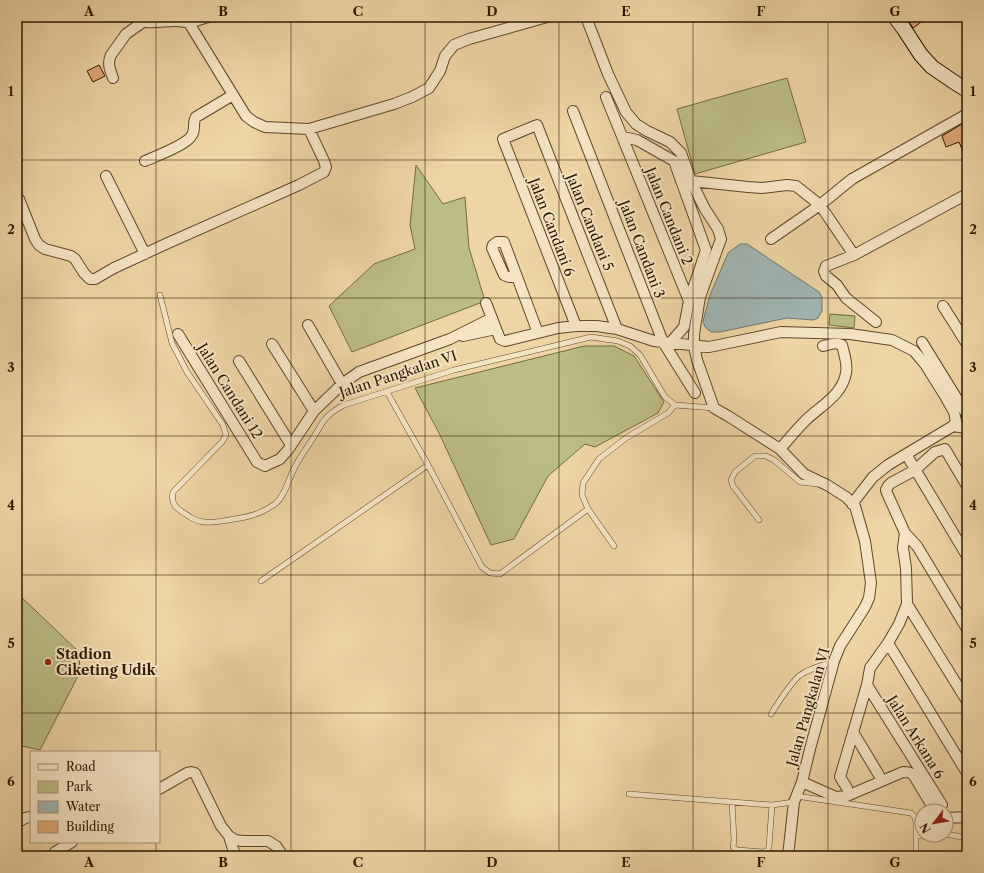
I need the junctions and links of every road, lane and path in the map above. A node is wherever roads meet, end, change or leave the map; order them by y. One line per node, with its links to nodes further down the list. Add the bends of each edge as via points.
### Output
1 (133, 17): 7 (street)
2 (208, 17): 8 (street)
3 (547, 17): 6 (street)
4 (586, 17): 20 (street, via 626,112 636,124 670,142 681,153)
5 (895, 17): 10 (street, via 921,56 932,67)
6 (521, 20): 16 (street, via 454,45 445,56 440,71 429,88 412,97)
7 (143, 22): 8 (street); 9 (street, via 126,34 111,55 109,64)
8 (188, 23): 11 (street)
9 (113, 78)
10 (967, 90)
11 (233, 95): 16 (street, via 246,116 265,127); 18 (street, via 196,117 194,131 188,141)
12 (606, 97): 17 (street, Jalan Candani 2)
13 (573, 111): 41 (street, Jalan Candani 3)
14 (967, 114): 23 (street, via 852,179)
15 (537, 125): 35 (street, Jalan Candani 6, via 503,139); 36 (street, Jalan Candani 5)
16 (309, 129): 25 (street, via 324,161 324,172)
17 (623, 137): 29 (street, Jalan Candani 2); 29 (street, via 637,140 674,161 706,250)
18 (145, 161)
19 (106, 176): 25 (street)
20 (691, 181): 23 (street, via 762,188 787,184 796,186); 45 (street, via 721,239 700,297)
21 (967, 194): 26 (street)
22 (17, 196): 25 (street, via 39,245 71,256 90,279 95,279)
23 (820, 205): 24 (street); 26 (street)
24 (771, 240)
25 (145, 254)
26 (854, 255): 33 (street, via 826,266 824,271 846,298)
27 (517, 277): 37 (street)
28 (160, 295): 49 (lane, Jalan Pangkalan VI, via 172,342 188,372 223,425 226,435 173,492 172,501 175,507 201,522 250,516 266,510 283,494 294,467 326,418 344,405)
29 (689, 301): 41 (street, via 684,327)
30 (486, 303): 32 (street)
31 (943, 306): 44 (street)
32 (492, 318): 39 (street); 40 (street)
33 (876, 322)
34 (308, 324): 48 (street)
35 (576, 326): 36 (street); 37 (street)
36 (617, 329): 41 (street, via 654,341)
37 (538, 333): 39 (street, via 505,341)
38 (178, 334): 57 (street, Jalan Candani 12, via 257,462 265,466 280,459)
39 (498, 334): 40 (street)
40 (450, 339): 48 (street, via 359,372)
41 (667, 342): 45 (street); 50 (street, Jalan Candani 3)
42 (922, 342): 54 (street)
43 (272, 344): 53 (street)
44 (967, 344)
45 (694, 346): 52 (street); 55 (street, via 709,347 781,332 850,334 892,340 914,351 925,364 954,412 956,421)
46 (823, 346): 58 (street, via 836,343 842,345 847,372 841,387)
47 (239, 361): 57 (street)
48 (342, 384): 53 (street)
49 (387, 392): 51 (lane, Jalan Pangkalan VI, via 454,370 591,337 618,341 630,346 640,355 665,397); 60 (lane)
50 (695, 393)
51 (676, 405): 52 (lane, Jalan Pangkalan VI); 65 (lane, via 668,414 626,438 599,459 583,484 582,495)
52 (714, 408): 58 (street, Jalan Pangkalan VI)
53 (314, 411): 57 (street)
54 (967, 415)
55 (953, 426): 56 (street); 59 (street)
56 (967, 428)
57 (291, 445)
58 (780, 449): 62 (street, Jalan Pangkalan VI, via 804,474)
59 (906, 454): 61 (street); 64 (street, via 873,477)
60 (428, 465): 65 (lane, via 482,567 490,573 500,574); 70 (lane)
61 (913, 467): 63 (street, via 945,449); 67 (street, via 890,483 886,490); 69 (street)
62 (827, 485): 64 (street, Jalan Pangkalan VI); 66 (lane, via 800,482 774,460 766,456 755,456 735,472 732,480)
63 (967, 486)
64 (852, 504): 74 (street, Jalan Pangkalan VI, via 855,506 865,541 871,583 865,608 840,646)
65 (588, 509): 68 (lane)
66 (759, 520)
67 (904, 533): 71 (street); 72 (street, via 917,546)
68 (614, 546)
69 (967, 556)
70 (261, 581)
71 (907, 604): 73 (street); 76 (street)
72 (967, 629)
73 (888, 643): 75 (street, via 870,668); 79 (street)
74 (834, 661): 77 (lane, via 799,676); 81 (street, Jalan Pangkalan VI)
75 (867, 685): 78 (street); 88 (street, Jalan Arkana 6)
76 (967, 701)
77 (771, 714)
78 (852, 732): 80 (street); 83 (street, via 840,778)
79 (967, 773)
80 (879, 775)
81 (802, 782): 85 (street, Jalan Pangkalan VI); 87 (street, via 841,797 903,772 909,772)
82 (160, 787): 95 (street, via 187,773 195,774 221,826)
83 (847, 788)
84 (629, 794): 86 (lane)
85 (795, 799): 89 (lane); 90 (lane, via 911,813); 104 (street, Jalan Pangkalan VI)
86 (732, 802): 89 (lane); 89 (lane, via 733,847 736,850 766,852 770,848)
87 (934, 803)
88 (935, 803)
89 (772, 805)
90 (914, 816)
91 (30, 817): 94 (street)
92 (967, 817): 93 (street)
93 (954, 818)
94 (17, 823)
95 (229, 836): 102 (street); 103 (street, via 235,840 268,841 276,846)
96 (954, 836): 97 (lane)
97 (967, 838)
98 (50, 843): 101 (street)
99 (70, 843): 101 (street)
100 (916, 843): 105 (lane)
101 (54, 854)
102 (236, 856)
103 (283, 856)
104 (788, 856)
105 (916, 856)

